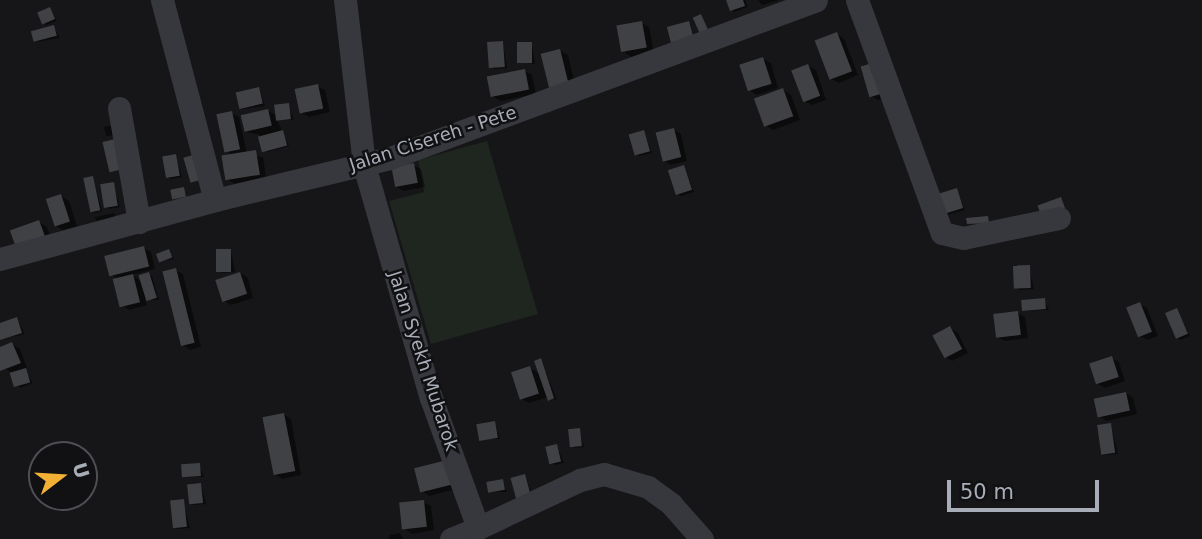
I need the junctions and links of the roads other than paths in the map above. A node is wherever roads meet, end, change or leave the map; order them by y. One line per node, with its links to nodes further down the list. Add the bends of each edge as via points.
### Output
1 (162, 0): 7 (street)
2 (345, 0): 6 (street, Jalan Syekh Mubarok)
3 (816, 0): 6 (street, Jalan Cisereh - Pete)
4 (857, 0): 8 (street, via 942,233 962,238)
5 (119, 108): 9 (street)
6 (364, 165): 7 (street, Jalan Cisereh - Pete); 11 (street, Jalan Syekh Mubarok, via 431,398)
7 (215, 200): 9 (street, Jalan Cisereh - Pete)
8 (1059, 218)
9 (139, 222): 10 (street, Jalan Cisereh - Pete)
10 (0, 259)
11 (478, 528): 12 (street); 13 (street, via 580,480 604,474 648,487 671,504)
12 (451, 539)
13 (702, 539)

